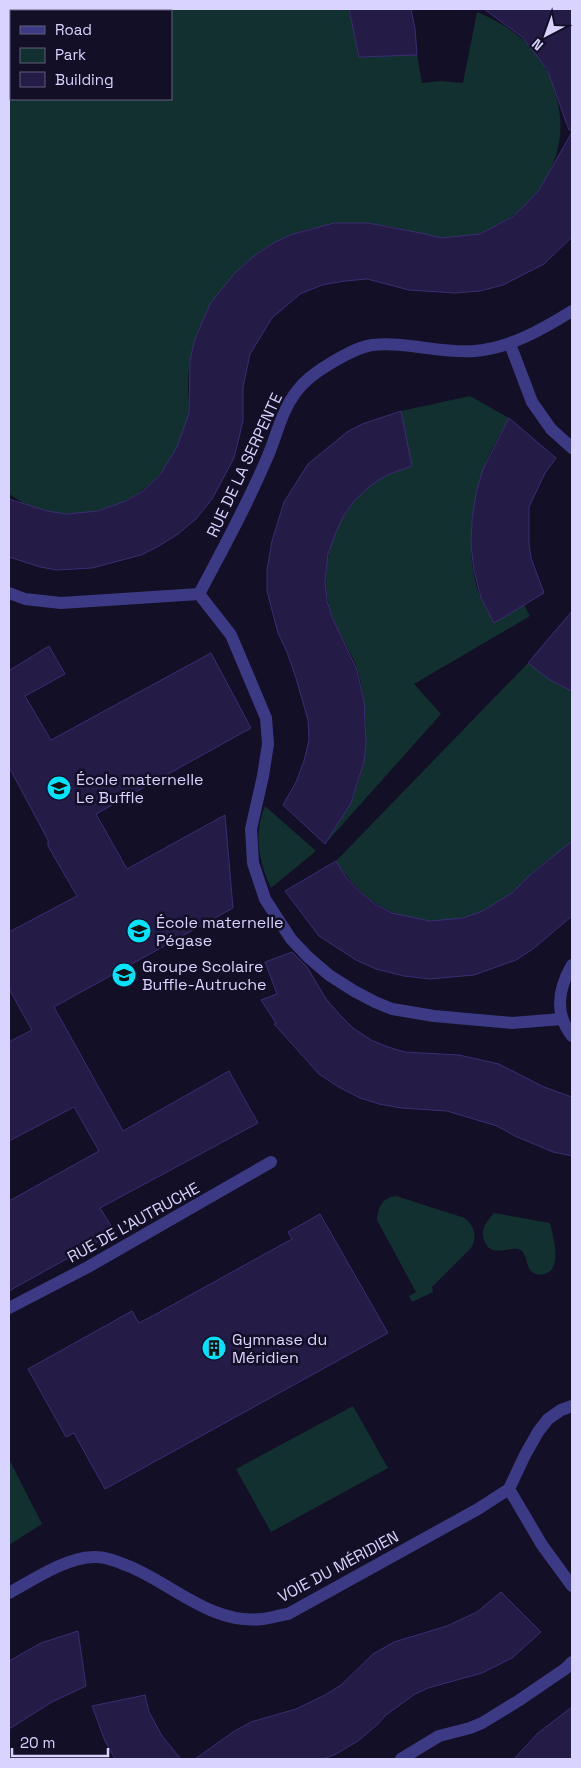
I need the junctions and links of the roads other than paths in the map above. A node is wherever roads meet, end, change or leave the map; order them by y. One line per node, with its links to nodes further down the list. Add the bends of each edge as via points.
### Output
1 (572, 311): 2 (street, RUE DE LA SERPENTE)
2 (510, 344): 3 (street, via 532,402 551,429); 5 (street, RUE DE LA SERPENTE, via 475,351 372,345 344,355 320,369 296,391 280,418 253,489)
3 (572, 448)
4 (9, 593): 5 (street, via 25,599 61,604)
5 (200, 594): 7 (street, via 231,635 266,718 268,744 251,829 253,863 266,900 291,939 329,975 374,1002 392,1008 434,1016 512,1023)
6 (572, 965): 7 (street, via 563,981 559,1000)
7 (562, 1019): 8 (street)
8 (572, 1036)
9 (271, 1162): 10 (street, RUE DE L'AUTRUCHE, via 88,1267)
10 (9, 1308)
11 (572, 1406): 12 (street, via 548,1419 538,1432)
12 (509, 1489): 13 (street, via 542,1545); 14 (street, VOIE DU MÉRIDIEN, via 478,1510 315,1600 288,1614 262,1620 220,1614 140,1571 94,1557 70,1562)
13 (572, 1586)
14 (9, 1592)
15 (572, 1662): 16 (street, via 482,1723 438,1736)
16 (401, 1759)

